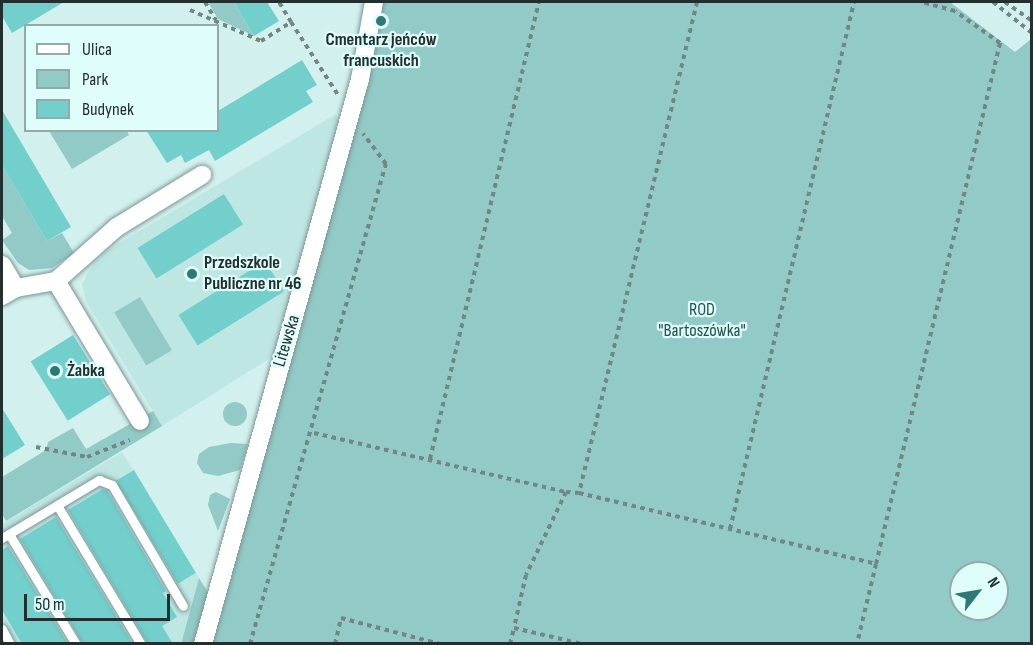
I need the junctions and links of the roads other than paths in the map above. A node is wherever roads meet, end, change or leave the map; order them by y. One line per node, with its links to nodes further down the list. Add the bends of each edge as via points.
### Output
1 (374, 2): 14 (street, Litewska, via 350,115)
2 (202, 175): 4 (street, via 117,227)
3 (2, 265): 5 (street)
4 (56, 281): 5 (street); 6 (street)
5 (9, 292)
6 (140, 421)
7 (57, 505): 8 (lane); 9 (lane, via 99,480 112,485); 13 (lane)
8 (5, 536): 12 (lane)
9 (183, 606)
10 (2, 629): 11 (lane)
11 (10, 644)
12 (76, 644)
13 (141, 644)
14 (203, 644)

